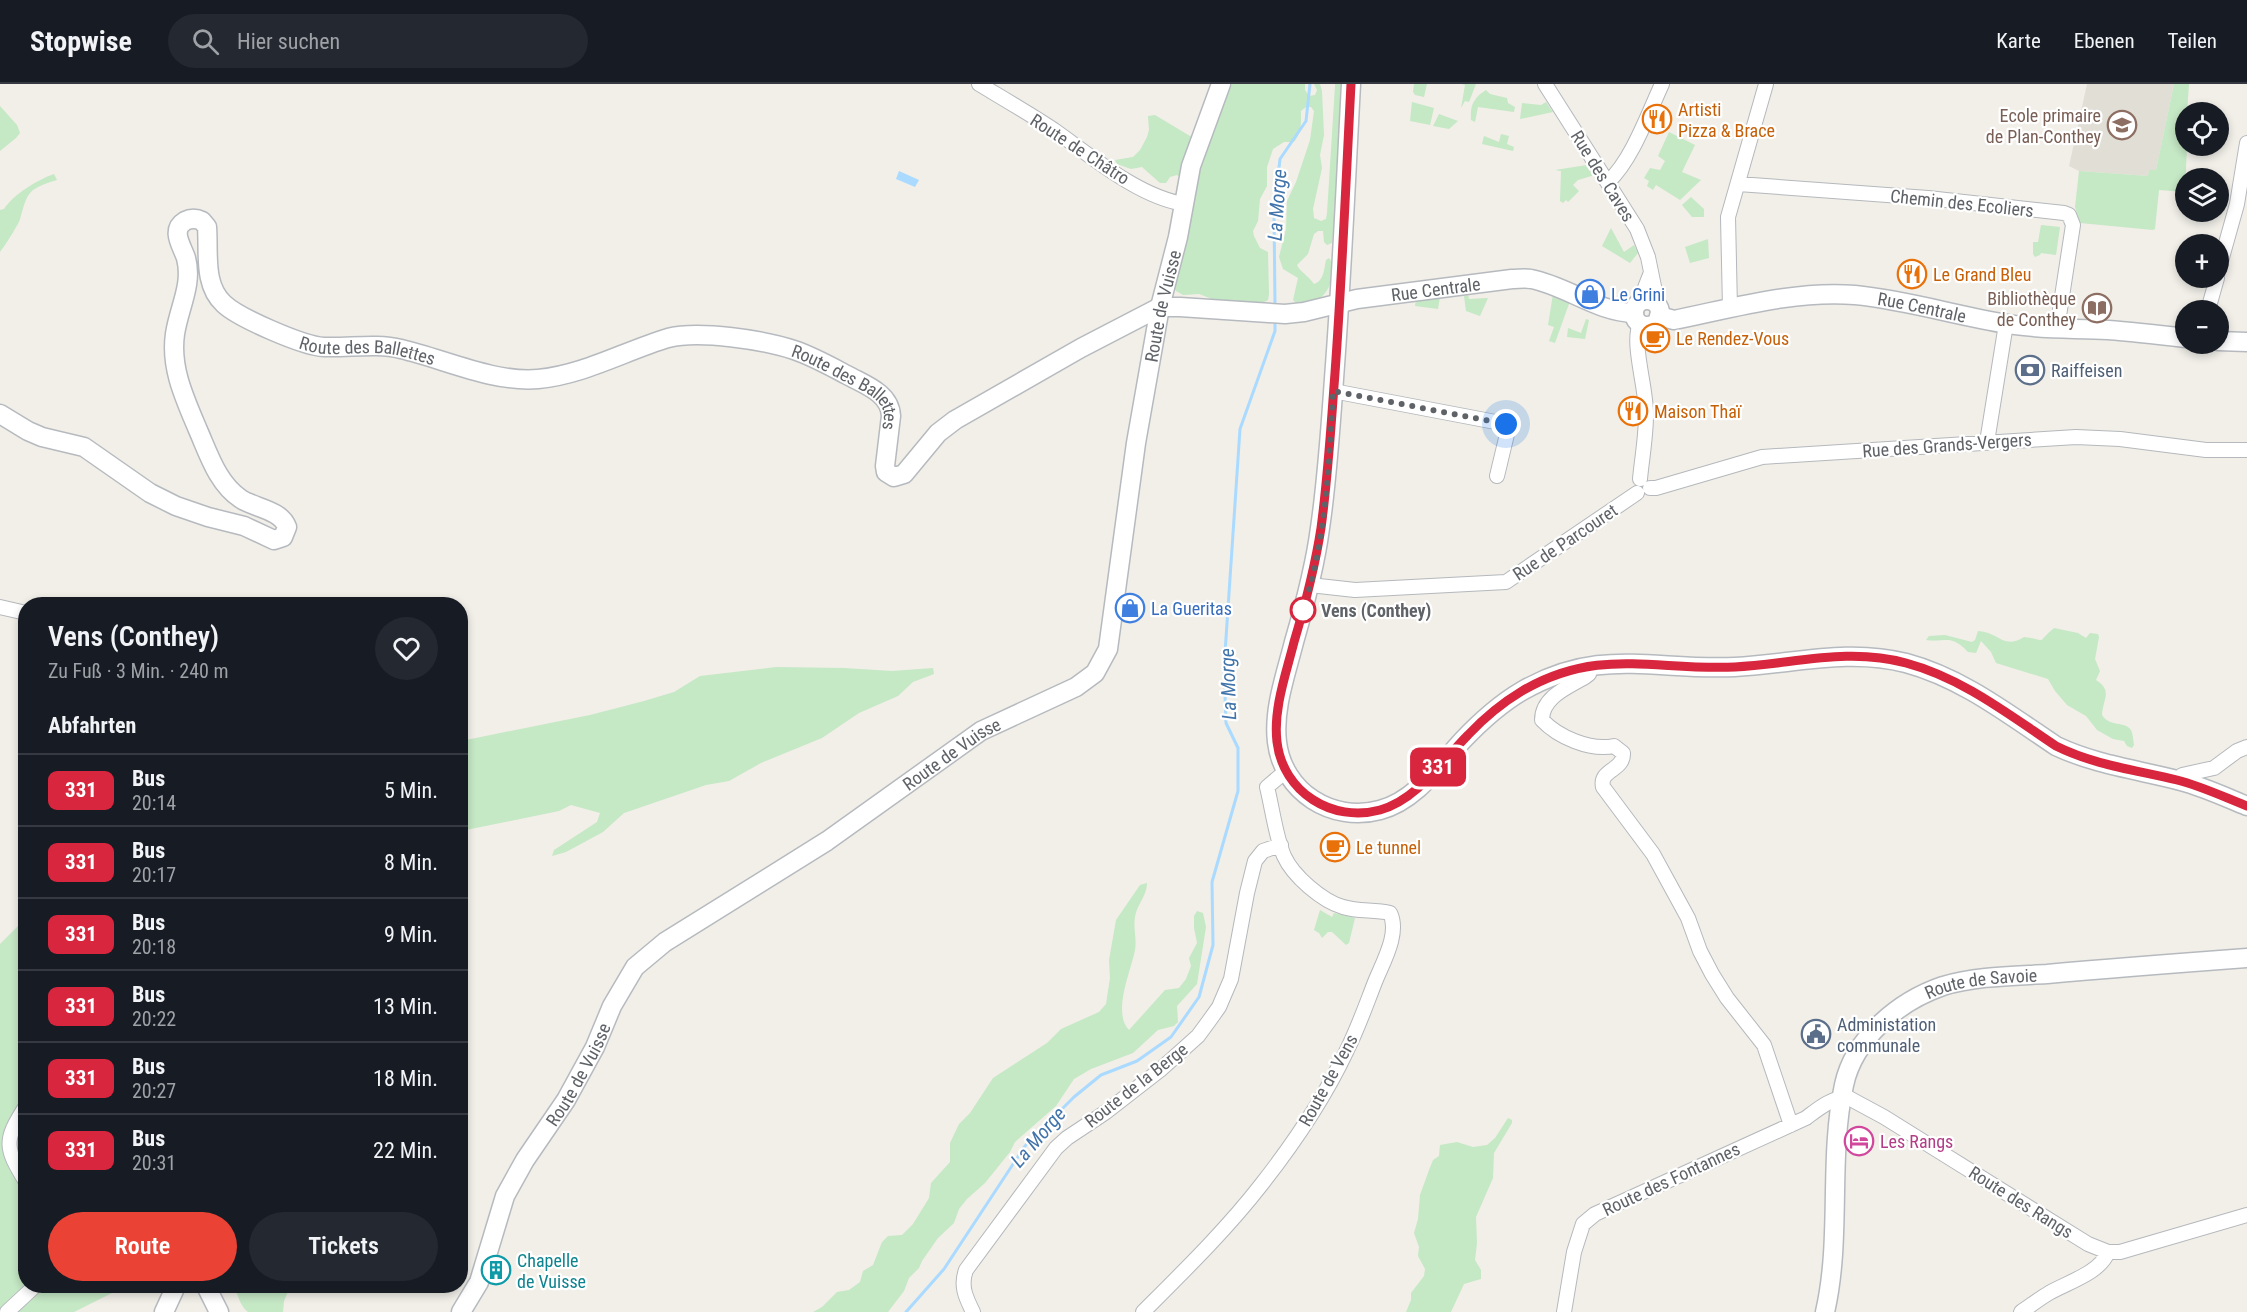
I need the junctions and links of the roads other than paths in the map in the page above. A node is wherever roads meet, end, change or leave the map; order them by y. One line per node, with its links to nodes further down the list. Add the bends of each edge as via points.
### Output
1 (980, 84): 10 (street, Route de Châtro, via 1108,169 1169,202)
2 (1221, 84): 10 (street, Route de Vuisse, via 1191,166)
3 (1351, 84): 13 (street)
4 (1545, 84): 8 (street, Rue des Caves)
5 (1662, 84): 8 (street, via 1637,137)
6 (1766, 84): 9 (street)
7 (2247, 143): 11 (street)
8 (1608, 182): 12 (street, Rue des Caves, via 1643,242)
9 (1738, 184): 15 (street, via 1727,230); 19 (street, Chemin des Ecoliers, via 2064,213 2073,225)
10 (1185, 204): 14 (street, Route de Vuisse)
11 (2229, 234)
12 (1651, 273): 16 (street, Rue des Caves); 17 (street)
13 (1340, 302): 14 (street, Rue Centrale, via 1285,314); 17 (street, Rue Centrale, via 1530,279 1604,308); 23 (street)
14 (1160, 307): 24 (street, Route des Ballettes, via 956,420 938,433 904,474 894,477 886,472 885,466 891,416 885,398 795,350 725,338 676,336 556,376 518,379 388,346 321,346 280,333 224,305 209,276 207,227 202,221 190,219 178,229 177,236 189,276 175,334 176,371 221,480 243,500 282,519 287,527 283,537 274,540 244,526 176,506 84,447 42,437); 52 (street, Route de Vuisse, via 1107,649 1095,673 1076,687 981,731 826,840 665,942 635,967 566,1100 509,1188 479,1282)
15 (1730, 308): 16 (street, Rue Centrale, via 1674,320); 18 (street, Rue Centrale, via 1806,296 1854,295)
16 (1659, 311): 17 (street, Rue Centrale, via 1650,301)
17 (1638, 313): 28 (street, via 1636,340 1646,415)
18 (2006, 324): 19 (street, Rue Centrale); 25 (street)
19 (2057, 329): 20 (street, Rue Centrale)
20 (2175, 337)
21 (2229, 341): 22 (street)
22 (2247, 342)
23 (1333, 391): 27 (street, via 1506,424); 29 (street, via 1326,484)
24 (0, 414)
25 (1987, 442): 26 (street, Rue des Grands-Vergers, via 2076,437 2206,450); 28 (street, Rue des Grands-Vergers, via 1762,457 1694,478)
26 (2247, 450)
27 (1497, 476)
28 (1642, 487): 29 (street, Rue de Parcouret, via 1506,582 1355,590)
29 (1310, 585): 34 (street, via 1277,717 1277,741)
30 (0, 607): 31 (street)
31 (18, 611)
32 (1587, 666): 34 (street, via 1549,677 1508,700 1479,724 1416,790 1384,809 1364,813 1327,808 1312,801); 35 (street, via 1623,662 1714,668 1852,656 1892,660 1928,670 1969,689 2071,753); 41 (street, via 1589,674 1552,698 1542,720 1576,741 1614,747 1623,753 1624,760 1604,777 1603,787 1653,854 1688,918 1712,974 1764,1045)
33 (2247, 747): 35 (street, via 2216,767 2182,775)
34 (1286, 771): 37 (street, via 1267,787)
35 (2179, 781): 36 (street)
36 (2247, 806)
37 (1281, 845): 48 (street, Route de Vens, via 1291,865 1326,899 1342,907 1390,913 1393,934 1347,1050 1323,1094 1261,1185); 53 (street, Route de la Berge, via 1263,851 1255,861 1231,979 1219,1007 1198,1035 1160,1070 1067,1138 1044,1162 966,1270 964,1294)
38 (2247, 957): 39 (street, Route de Savoie, via 1983,979 1943,986 1892,1013 1874,1031 1854,1059)
39 (1842, 1097): 41 (street, Route des Fontannes); 44 (street, Route des Rangs, via 1884,1117 2088,1244); 55 (street, Route de Savoie)
40 (18, 1120): 42 (street, via 9,1147)
41 (1791, 1125): 54 (street, Route des Fontannes, via 1595,1214 1583,1224 1574,1252)
42 (18, 1169)
43 (2247, 1215): 44 (street, via 2120,1252)
44 (2108, 1252): 56 (street, via 2097,1267)
45 (27, 1293): 49 (street)
46 (173, 1293): 50 (street)
47 (210, 1293): 51 (street)
48 (1150, 1310)
49 (7, 1312)
50 (164, 1312)
51 (219, 1312)
52 (460, 1312)
53 (973, 1312)
54 (1564, 1312)
55 (1825, 1312)
56 (2021, 1312)

